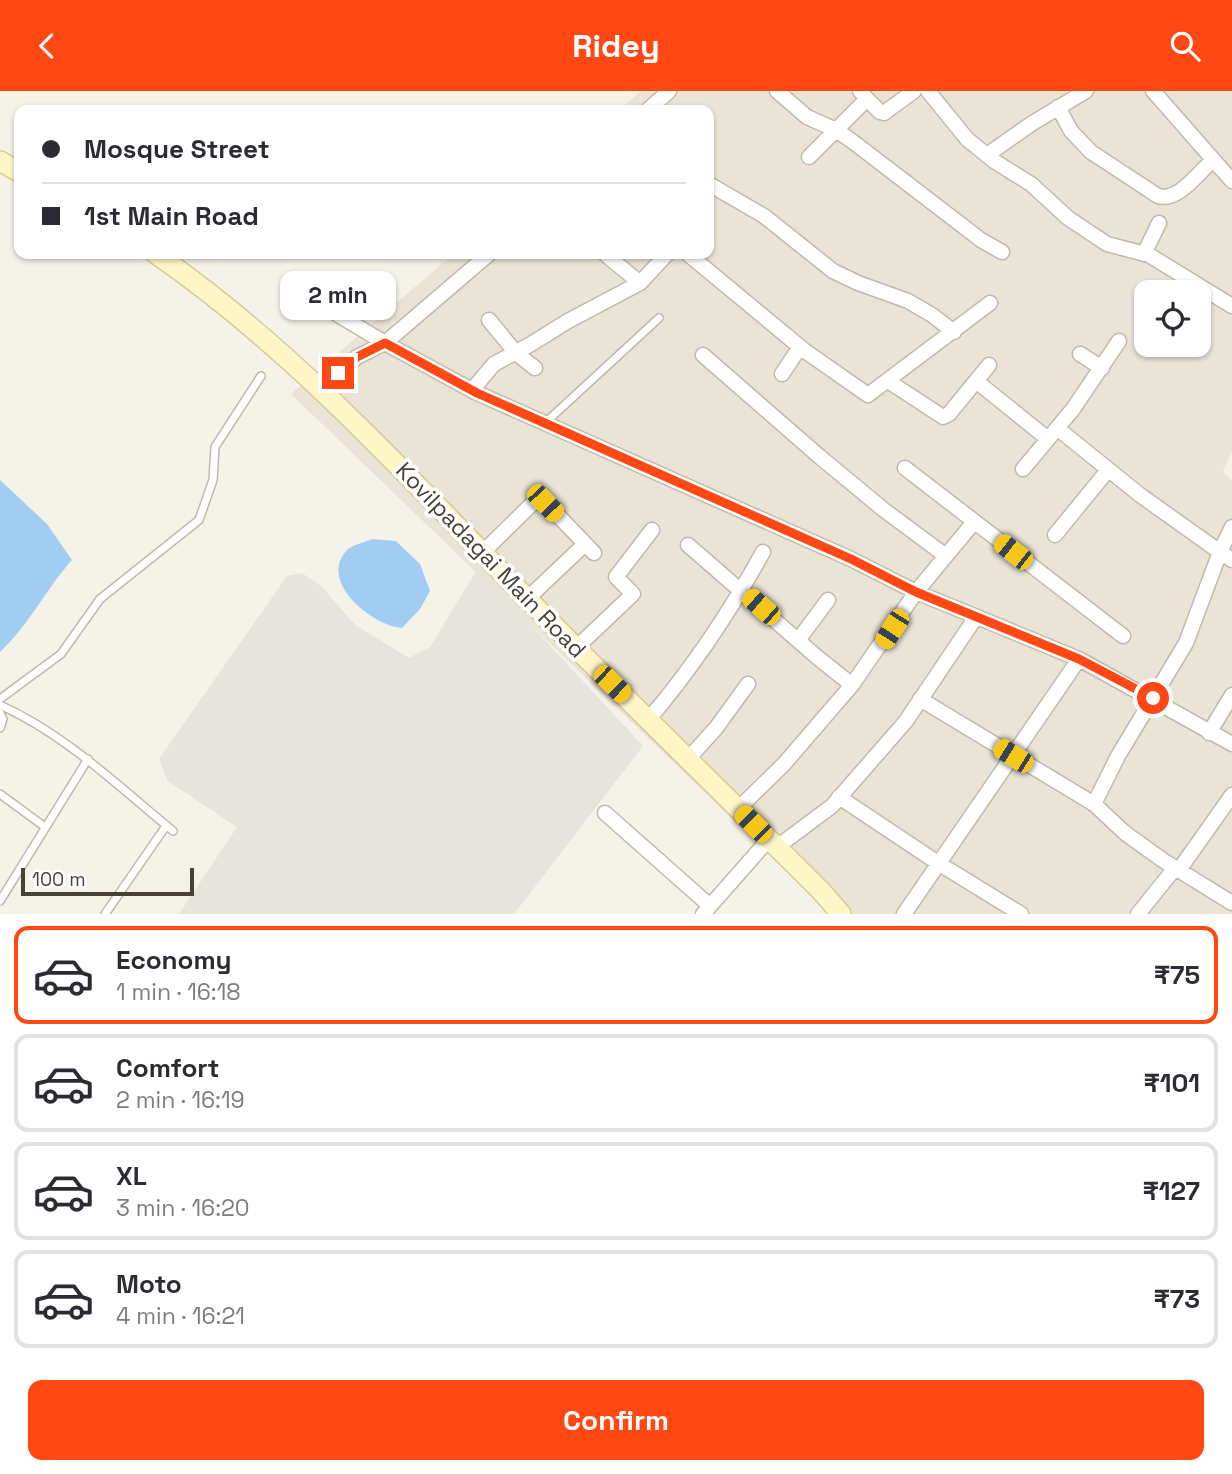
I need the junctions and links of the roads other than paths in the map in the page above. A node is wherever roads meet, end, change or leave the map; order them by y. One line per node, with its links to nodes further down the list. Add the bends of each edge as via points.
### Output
1 (669, 91): 8 (street)
2 (777, 91): 10 (street, via 807,117)
3 (914, 91): 7 (street, via 884,113)
4 (928, 91): 11 (street, via 967,139)
5 (1086, 91): 9 (street)
6 (1153, 91): 13 (street)
7 (863, 95): 10 (street)
8 (654, 105)
9 (1058, 107): 11 (street); 13 (street, via 1071,131 1091,152 1158,196 1175,195)
10 (836, 130): 12 (street); 17 (street)
11 (987, 155): 18 (street, via 1107,244)
12 (809, 157)
13 (1212, 160): 14 (street)
14 (1232, 181)
15 (714, 188): 30 (street, via 764,216 833,271 908,301)
16 (1159, 223): 18 (street)
17 (1002, 252)
18 (1144, 254): 26 (street)
19 (163, 259): 44 (main road, Kovilpadagai Main Road, via 198,283)
20 (483, 259): 32 (street)
21 (611, 259): 24 (street)
22 (662, 259): 24 (street)
23 (694, 259): 33 (street)
24 (640, 283): 34 (street)
25 (990, 303): 30 (street)
26 (1232, 306)
27 (335, 313): 32 (street)
28 (659, 318): 46 (lane)
29 (489, 320): 34 (street)
30 (954, 332): 42 (street)
31 (1119, 341): 39 (street)
32 (385, 343): 44 (street, via 357,357); 45 (street)
33 (800, 347): 40 (street); 42 (street, via 864,394)
34 (516, 353): 38 (street); 45 (street, via 495,364)
35 (1080, 354): 39 (street)
36 (703, 355): 58 (street, via 884,510)
37 (989, 365): 43 (street)
38 (535, 368)
39 (1102, 368): 47 (street)
40 (782, 374)
41 (261, 376): 73 (lane, via 215,447 213,480 199,520 100,599 61,654)
42 (888, 381): 43 (street, via 943,417)
43 (976, 381): 47 (street)
44 (320, 389): 57 (main road, Kovilpadagai Main Road)
45 (472, 390): 46 (street)
46 (545, 423): 61 (street)
47 (1053, 433): 49 (street); 50 (street)
48 (905, 468): 51 (street)
49 (1024, 469)
50 (1108, 470): 54 (street); 59 (street)
51 (974, 522): 58 (street); 65 (street)
52 (1232, 527): 59 (street)
53 (652, 530): 67 (street, via 616,577 633,594)
54 (1055, 535)
55 (688, 545): 60 (street)
56 (763, 552): 60 (street)
57 (482, 553): 62 (main road, Kovilpadagai Main Road); 62 (street, via 534,502 545,503 590,549)
58 (946, 556): 61 (street)
59 (1226, 556): 72 (street, via 1186,643)
60 (742, 590): 66 (street); 77 (street, via 692,666)
61 (916, 592): 64 (street); 70 (street)
62 (527, 599): 67 (main road, Kovilpadagai Main Road)
63 (828, 600): 66 (street)
64 (976, 617): 68 (street); 74 (street)
65 (1123, 636)
66 (799, 639): 70 (street)
67 (576, 648): 77 (main road, Kovilpadagai Main Road)
68 (1079, 659): 72 (street); 81 (street)
69 (748, 684): 83 (street)
70 (852, 685): 88 (street)
71 (1232, 695): 79 (street)
72 (1153, 698): 79 (street); 87 (street)
73 (0, 699)
74 (920, 699): 81 (street); 86 (street)
75 (0, 705): 82 (lane, via 30,719)
76 (0, 713): 78 (lane)
77 (649, 719): 83 (main road, Kovilpadagai Main Road)
78 (0, 729)
79 (1209, 733): 80 (street)
80 (1232, 744)
81 (1013, 756): 87 (street); 92 (street)
82 (88, 759): 90 (lane); 97 (lane, via 169,829)
83 (688, 759): 88 (main road, Kovilpadagai Main Road)
84 (0, 794): 90 (lane)
85 (1232, 795): 93 (street)
86 (839, 797): 91 (street, via 813,821); 92 (street)
87 (1094, 804): 93 (street, via 1125,833)
88 (738, 809): 91 (main road, Kovilpadagai Main Road)
89 (605, 813): 96 (street)
90 (46, 827): 95 (lane)
91 (773, 843): 96 (street); 98 (main road, Kovilpadagai Main Road)
92 (938, 863): 99 (street); 100 (street)
93 (1177, 869): 94 (street); 101 (street)
94 (1231, 900)
95 (0, 901)
96 (706, 910)
97 (105, 914)
98 (841, 914)
99 (904, 914)
100 (1019, 914)
101 (1138, 914)

